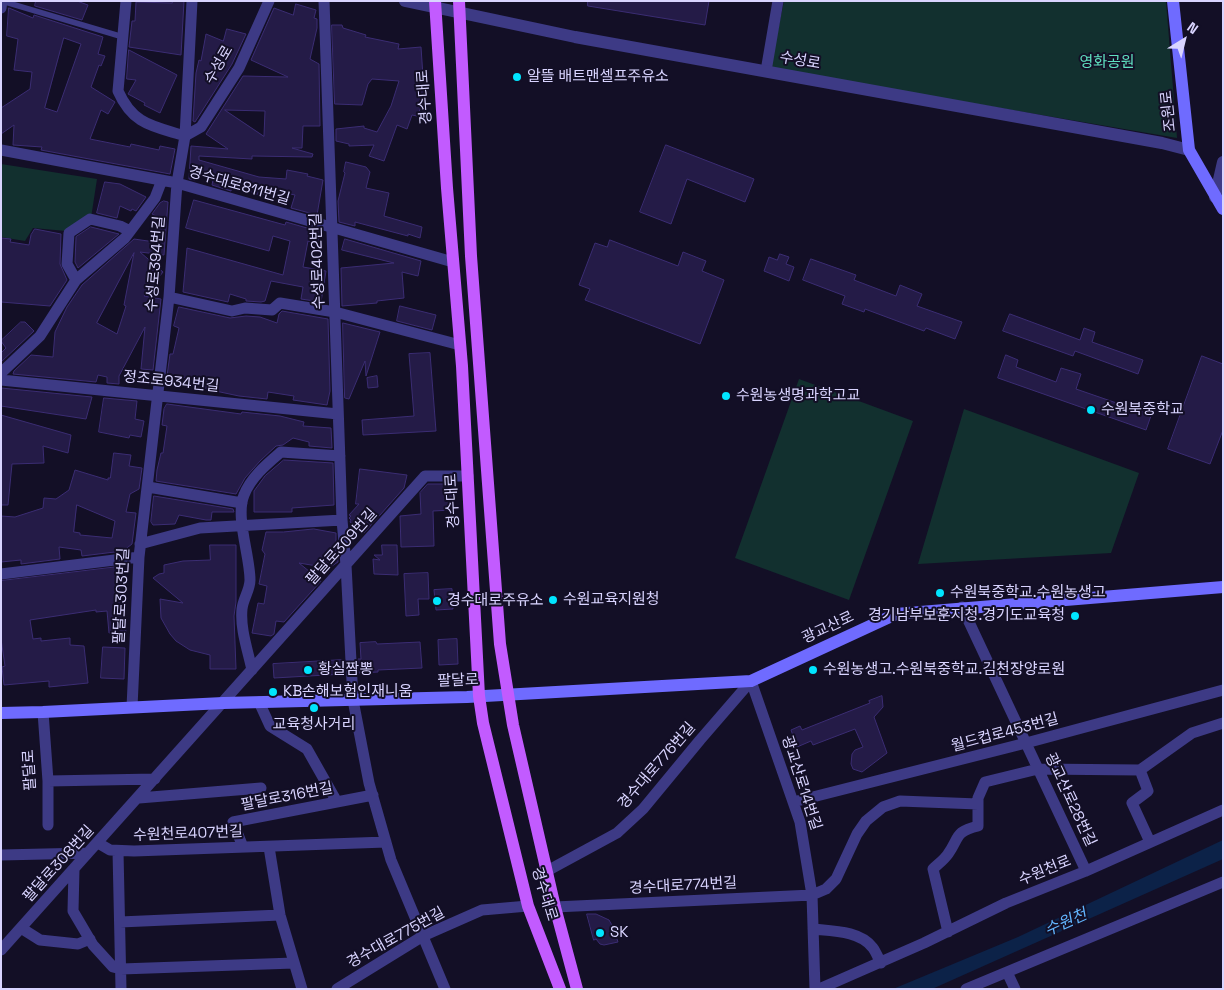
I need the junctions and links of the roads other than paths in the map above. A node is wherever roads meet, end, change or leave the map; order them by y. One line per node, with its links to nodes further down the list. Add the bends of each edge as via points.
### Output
1 (2, 1): 11 (street); 12 (lane)
2 (126, 1): 12 (street)
3 (192, 1): 14 (street, 수성로394번길)
4 (269, 1): 14 (street, 수성로, via 239,68 201,127)
5 (324, 1): 22 (street, 수성로402번길)
6 (404, 1): 9 (street, 수성로)
7 (778, 1): 13 (street)
8 (1173, 1): 16 (main road, 조원로)
9 (435, 5): 10 (street, 수성로); 24 (main road, 경수대로)
10 (459, 7): 13 (street, 수성로, via 575,37); 48 (main road, 경수대로, via 471,256 500,644)
11 (1, 8)
12 (123, 37): 14 (street, via 118,91 123,104 146,123)
13 (766, 71): 16 (street, 수성로)
14 (185, 136): 19 (street, 수성로394번길)
15 (1, 150): 18 (street, 경수대로811번길)
16 (1189, 150): 20 (main road, 조원로)
17 (1223, 162): 20 (street)
18 (162, 180): 19 (street, 경수대로811번길); 23 (street, via 155,198)
19 (177, 183): 22 (street, 경수대로811번길); 26 (street, 수성로394번길)
20 (1215, 197): 21 (main road, 조원로)
21 (1223, 209)
22 (332, 228): 24 (street, 경수대로811번길); 27 (street, 수성로402번길)
23 (130, 230): 25 (street); 25 (street, via 90,220 68,233 67,264)
24 (453, 262): 28 (main road, 경수대로)
25 (76, 280): 29 (street, via 40,336)
26 (169, 297): 27 (street, via 232,311 244,308 272,310 280,303); 31 (street, 수성로394번길)
27 (335, 312): 28 (street); 32 (street, 수성로402번길)
28 (460, 345): 34 (main road, 경수대로)
29 (1, 373)
30 (1, 380): 31 (street, 정조로934번길)
31 (158, 395): 32 (street, 정조로934번길); 35 (street, 팔달로303번길)
32 (338, 414): 33 (street, 수성로402번길)
33 (340, 456): 36 (street, via 281,452 258,473); 37 (street, 수성로402번길)
34 (468, 476): 41 (street, 팔달로309번길, via 425,476); 49 (main road, 경수대로)
35 (148, 487): 36 (street); 39 (street, 팔달로303번길)
36 (242, 503): 38 (street)
37 (342, 520): 38 (street); 41 (street, 수성로402번길)
38 (243, 525): 39 (street, via 200,528); 45 (street, via 250,582 242,609)
39 (140, 544): 40 (street, 팔달로303번길)
40 (138, 557): 42 (street); 53 (street, 팔달로303번길)
41 (346, 565): 45 (street, 팔달로309번길); 50 (street, 수성로402번길)
42 (1, 574)
43 (1223, 587): 44 (main road, 광교산로)
44 (962, 607): 46 (main road, 광교산로, via 896,614); 57 (street, 광교산로28번길)
45 (252, 670): 52 (street, 팔달로309번길)
46 (751, 682): 48 (main road, 광교산로); 66 (street, 광교산로14번길); 79 (street, 경수대로776번길, via 643,809 617,833)
47 (1223, 690): 57 (street, 월드컵로453번길)
48 (508, 695): 49 (main road, 팔달로); 79 (main road, 경수대로)
49 (479, 696): 50 (main road, 팔달로); 83 (main road, 경수대로)
50 (353, 700): 51 (main road, 팔달로); 63 (street)
51 (259, 702): 52 (main road, 팔달로); 65 (street, via 270,726 307,749)
52 (223, 703): 53 (main road, 팔달로); 60 (street, 팔달로308번길)
53 (132, 707): 54 (main road, 팔달로)
54 (42, 712): 55 (main road, 팔달로); 61 (street, 팔달로)
55 (1, 713)
56 (1223, 723): 59 (street, via 1192,733)
57 (1026, 743): 58 (street, 광교산로28번길); 66 (street, 월드컵로453번길)
58 (1038, 769): 59 (street); 67 (street, via 986,782); 80 (street, 광교산로28번길)
59 (1140, 770): 71 (street, via 1148,791 1132,803)
60 (155, 780): 61 (street); 64 (street, 팔달로308번길)
61 (48, 781): 69 (street, 팔달로)
62 (261, 788): 64 (street)
63 (373, 795): 65 (street, 팔달로316번길); 70 (street)
64 (139, 798): 72 (street, 팔달로308번길)
65 (337, 802): 74 (street, 팔달로316번길, via 233,822)
66 (793, 802): 82 (street, 광교산로14번길, via 800,822)
67 (978, 804): 82 (street, via 900,801 883,807 866,821 857,834 836,879); 89 (street, via 978,826 958,834 947,855 934,869)
68 (1223, 810): 71 (street, 수원천로)
69 (48, 825)
70 (386, 842): 73 (street); 90 (street)
71 (1150, 842): 80 (street, 수원천로)
72 (98, 843): 75 (street); 76 (street, 팔달로308번길)
73 (269, 846): 74 (street, 수원천로407번길); 85 (street)
74 (243, 847): 75 (street, 수원천로407번길)
75 (118, 851): 86 (street, 수원천로407번길)
76 (88, 853): 77 (street); 78 (street, 팔달로308번길)
77 (1, 855)
78 (74, 869): 87 (street, 팔달로308번길); 91 (street, via 73,911)
79 (548, 871): 84 (main road, 경수대로)
80 (1086, 871): 89 (street, 수원천로, via 1006,903)
81 (1222, 883): 96 (street)
82 (812, 896): 84 (street, 경수대로774번길); 88 (street, 광교산로14번길)
83 (528, 906): 90 (street, 경수대로775번길, via 482,910); 101 (main road, 경수대로)
84 (555, 907): 102 (main road, 경수대로)
85 (280, 915): 86 (street); 93 (street)
86 (120, 922): 95 (street, 수원천로407번길)
87 (21, 928): 91 (street, via 40,940 78,944); 92 (street, 팔달로308번길)
88 (813, 929): 94 (street, via 839,931 863,938); 103 (street, 광교산로14번길)
89 (948, 932): 94 (street, 수원천로)
90 (423, 936): 99 (street, 경수대로775번길); 100 (street)
91 (90, 939): 95 (street, via 112,967)
92 (1, 950)
93 (294, 963): 95 (street); 98 (street)
94 (881, 963): 103 (street, 수원천로)
95 (121, 969): 97 (street, 수원천로407번길)
96 (1007, 972): 104 (street); 105 (street)
97 (121, 989)
98 (302, 989)
99 (337, 989)
100 (445, 989)
101 (560, 989)
102 (577, 989)
103 (817, 989)
104 (966, 989)
105 (1015, 989)

